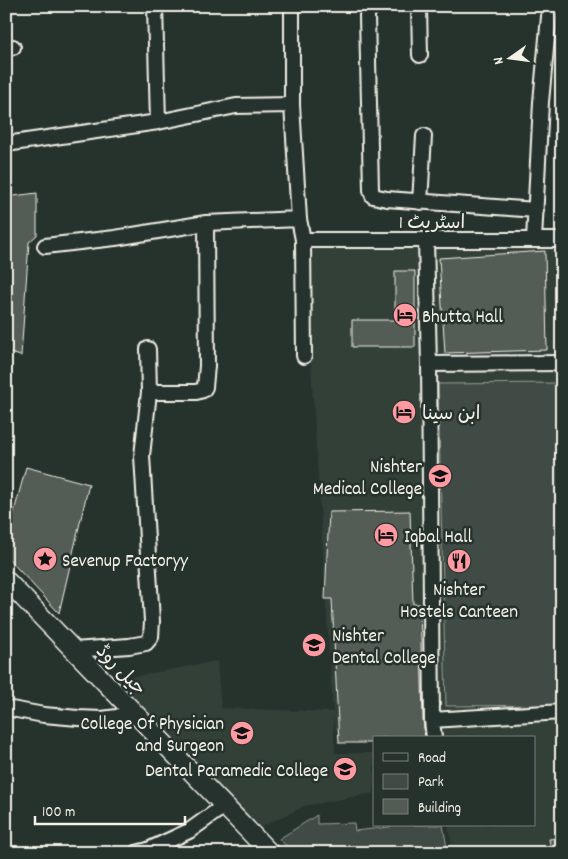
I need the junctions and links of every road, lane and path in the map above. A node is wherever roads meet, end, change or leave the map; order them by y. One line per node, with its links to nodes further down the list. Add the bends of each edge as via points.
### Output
1 (155, 6): 8 (street)
2 (292, 6): 7 (street)
3 (374, 6): 11 (street, via 367,16 372,194 376,198)
4 (419, 6): 6 (street)
5 (550, 6): 12 (street)
6 (420, 54)
7 (292, 104): 8 (street, via 236,106); 13 (street)
8 (158, 122): 10 (street)
9 (424, 136): 11 (street)
10 (6, 144)
11 (420, 202): 12 (street)
12 (536, 210): 17 (street)
13 (299, 219): 14 (street); 15 (street)
14 (206, 223): 19 (street); 24 (street, via 205,388 196,392)
15 (302, 240): 16 (street, اسٹریٹ 1); 21 (street)
16 (426, 240): 17 (street, اسٹریٹ 1); 23 (street)
17 (534, 240): 18 (street, اسٹریٹ 1)
18 (562, 240)
19 (45, 246)
20 (148, 349): 24 (street)
21 (304, 356)
22 (562, 363): 23 (street)
23 (429, 364): 30 (street)
24 (149, 392): 26 (street, via 142,456 151,636 146,643)
25 (6, 580): 26 (main road, جیل روڈ)
26 (74, 650): 28 (main road, جیل روڈ)
27 (6, 708): 28 (street, via 44,716 78,718 110,718)
28 (132, 711): 32 (main road, جیل روڈ)
29 (562, 712): 30 (street)
30 (432, 720): 31 (street)
31 (434, 736)
32 (224, 806): 33 (street, via 189,831); 34 (main road, جیل روڈ)
33 (136, 853)
34 (270, 853)

